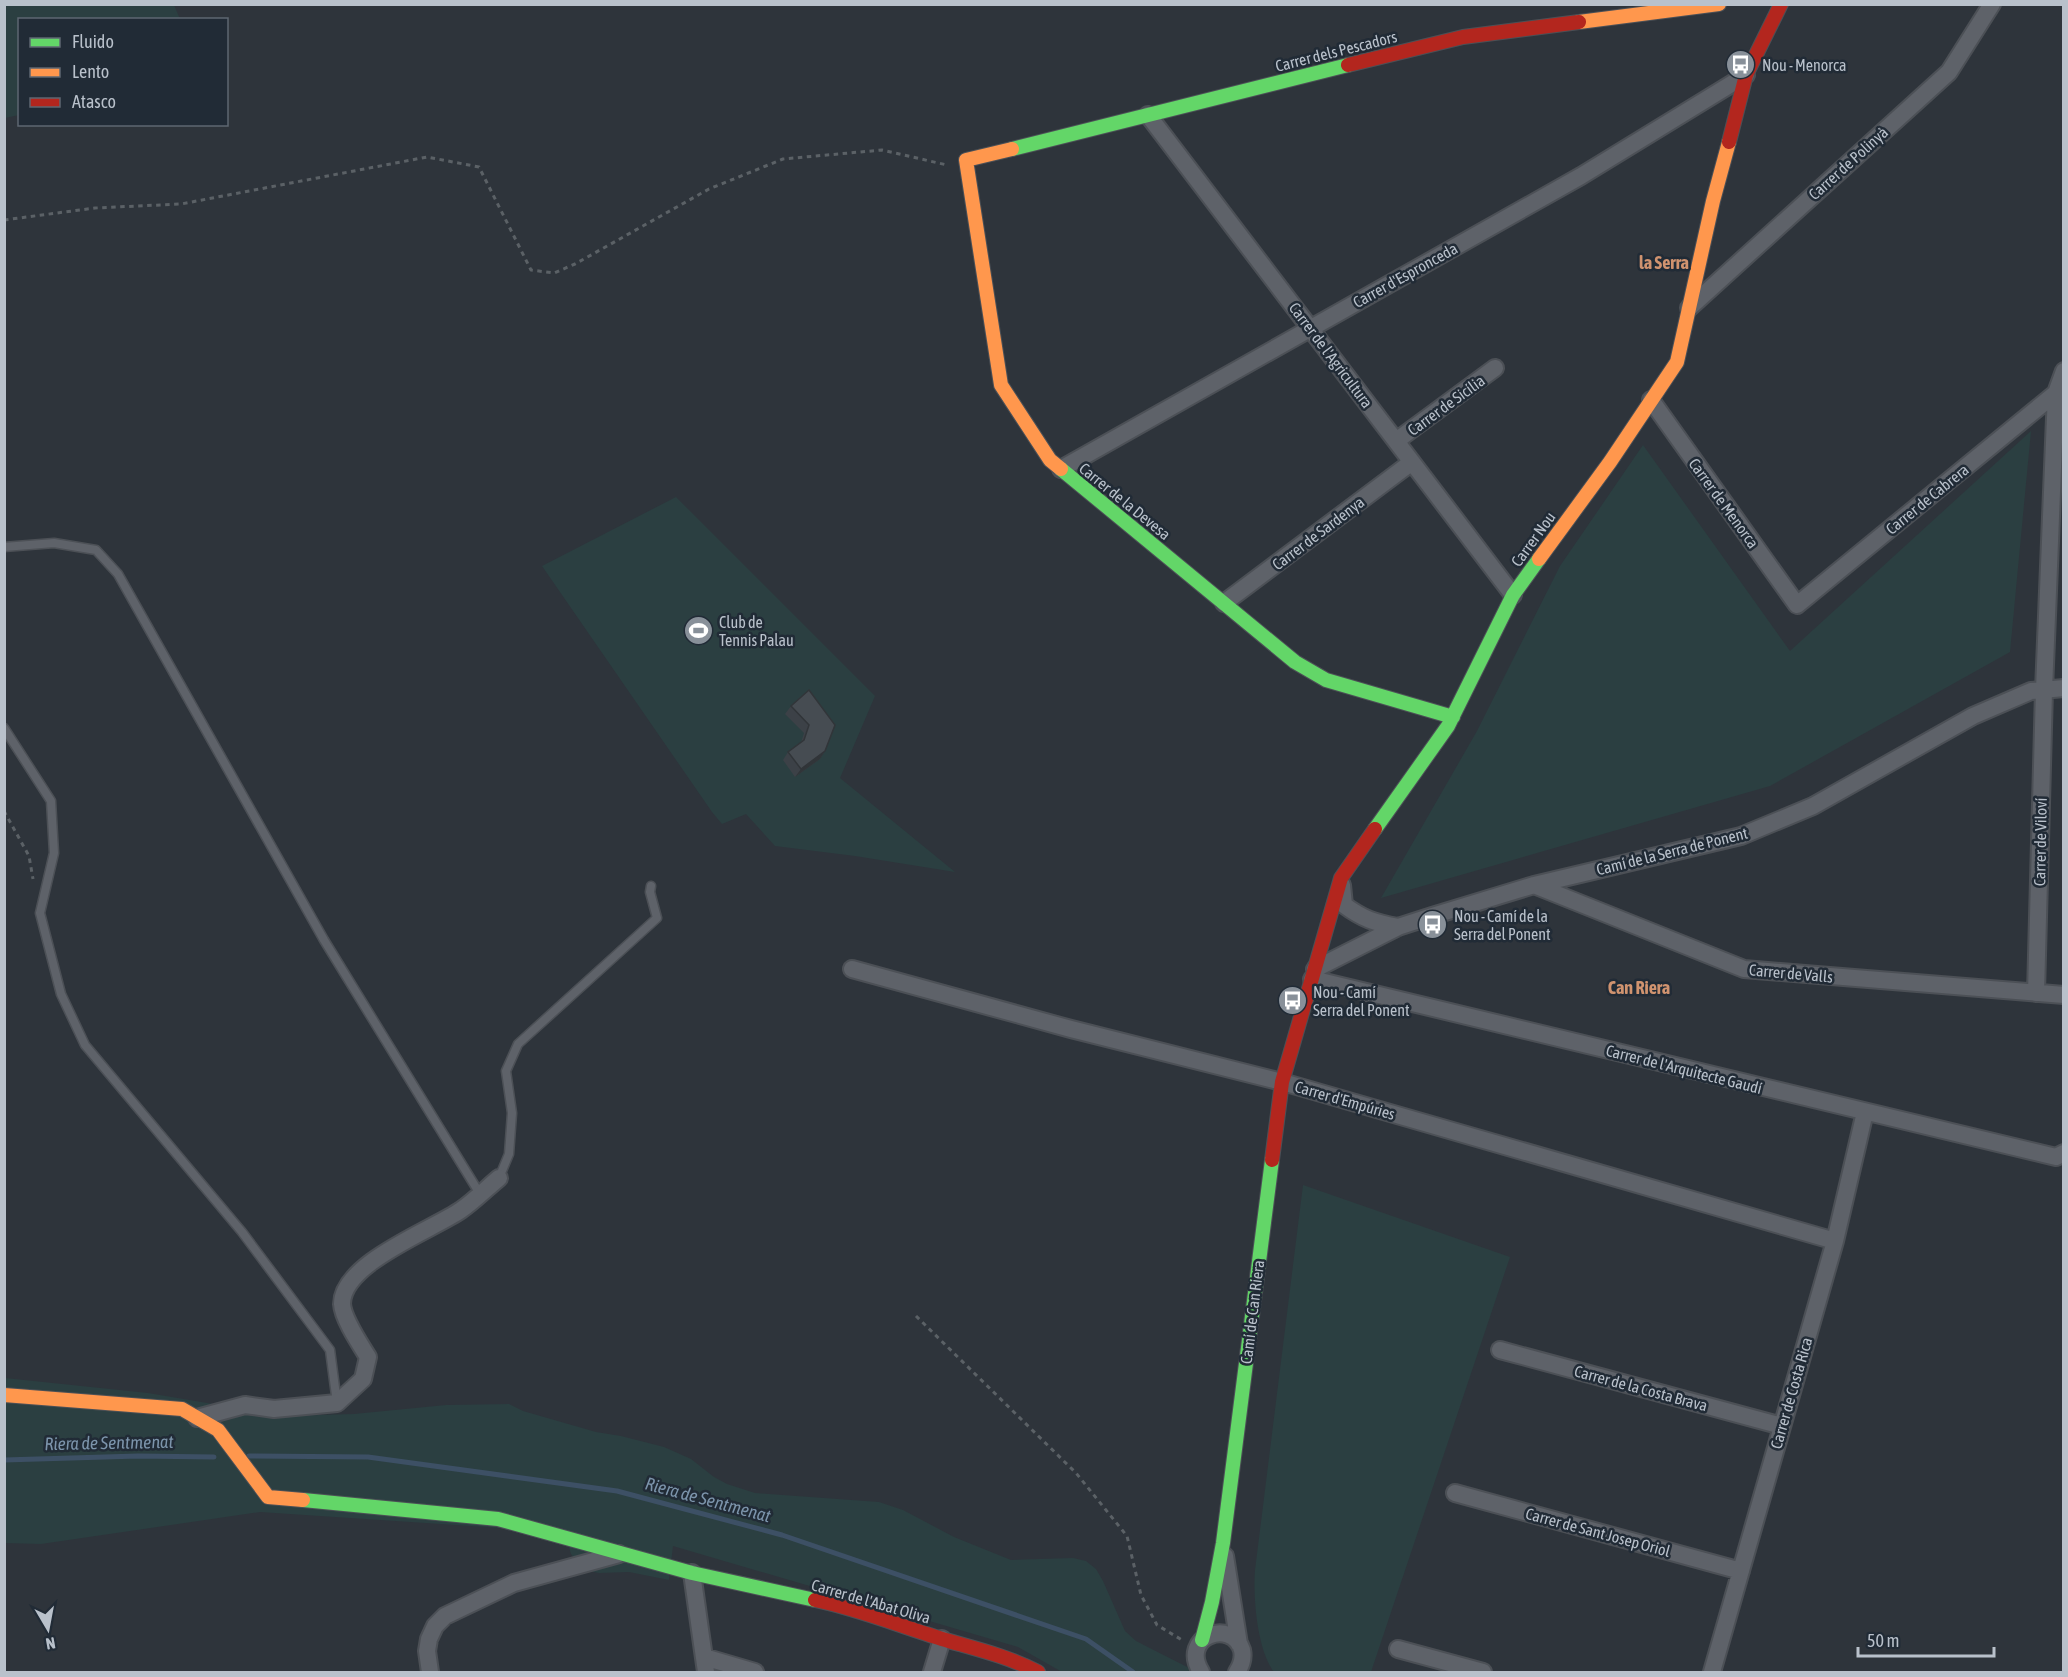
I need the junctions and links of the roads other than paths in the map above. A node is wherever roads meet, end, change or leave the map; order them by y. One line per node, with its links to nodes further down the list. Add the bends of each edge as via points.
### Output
1 (1719, 4): 5 (street, Carrer dels Pescadors, via 1463,36)
2 (1781, 4): 4 (street, Carrer Nou)
3 (1992, 4): 7 (street, Carrer de Polinyà, via 1949,72)
4 (1746, 75): 7 (street, Carrer Nou); 8 (street, Carrer d'Espronceda, via 1581,176)
5 (1148, 115): 6 (street, Carrer dels Pescadors); 8 (street, Carrer de l'Agricultura)
6 (967, 164): 14 (street, Carrer de la Devesa, via 1001,385 1050,460)
7 (1689, 308): 11 (street, Carrer Nou, via 1677,362)
8 (1310, 328): 12 (street, Carrer de l'Agricultura); 14 (street, Carrer d'Espronceda)
9 (1495, 368): 12 (street, Carrer de Sicília)
10 (2061, 382): 18 (street, Carrer de Cabrera); 20 (street, Carrer de Viloví)
11 (1651, 400): 16 (street, Carrer Nou); 18 (street, Carrer de Menorca)
12 (1396, 441): 13 (street, Carrer de l'Agricultura)
13 (1412, 462): 16 (street, Carrer de l'Agricultura); 17 (street, Carrer de Sardenya)
14 (1061, 469): 17 (street, Carrer de la Devesa)
15 (4, 547): 35 (lane, via 54,543 96,550 118,574 324,940)
16 (1513, 595): 21 (street, Carrer Nou)
17 (1224, 603): 21 (street, Carrer de la Devesa, via 1295,662 1326,680)
18 (1797, 605)
19 (2064, 688): 20 (street, Camí de la Serra de Ponent)
20 (2044, 690): 24 (street, Camí de la Serra de Ponent, via 2031,691 1973,716 1813,806 1741,836); 29 (street, Carrer de Viloví)
21 (1453, 717): 23 (street, Carrer Nou)
22 (4, 728): 39 (lane, via 51,801 54,853 40,913 61,994 85,1046 242,1232 330,1350)
23 (1341, 878): 26 (street, Camí de la Serra de Ponent, via 1344,905 1361,918); 28 (street, Carrer Nou)
24 (1534, 885): 26 (street, Camí de la Serra de Ponent); 29 (street, Carrer de Valls, via 1744,969)
25 (651, 886): 34 (lane, via 657,918 518,1044 506,1071 512,1113 509,1154)
26 (1398, 927): 28 (street, Camí de la Serra de Ponent)
27 (852, 969): 31 (street, Carrer d'Empúries)
28 (1313, 974): 31 (street, Carrer Nou); 32 (street, Carrer de l'Arquitecte Gaudí)
29 (2036, 993): 30 (street, Carrer de Valls)
30 (2064, 995)
31 (1282, 1082): 36 (street, Carrer d'Empúries); 43 (street, Camí de Can Riera)
32 (1865, 1112): 33 (street, Carrer de l'Arquitecte Gaudí); 36 (street, Carrer de Costa Rica)
33 (2060, 1155)
34 (499, 1178): 35 (street)
35 (480, 1194): 39 (street, via 461,1210 363,1267 347,1288 342,1304 368,1357 363,1379)
36 (1834, 1241): 41 (street, Carrer de Costa Rica)
37 (1500, 1350): 41 (street, Carrer de la Costa Brava)
38 (4, 1395): 40 (street, Carrer de l'Abat Oliva, via 182,1409)
39 (337, 1403): 40 (street, via 274,1409 245,1405)
40 (197, 1418): 44 (street, Carrer de l'Abat Oliva, via 218,1431 268,1497 498,1519)
41 (1782, 1426): 45 (street, Carrer de Costa Rica)
42 (1455, 1493): 45 (street, Carrer de Sant Josep Oriol)
43 (1223, 1543): 48 (street, Camí de Can Riera); 49 (street, Camí de Can Riera)
44 (621, 1553): 46 (street, Carrer de l'Abat Oliva); 54 (street, via 514,1583 445,1616 429,1639)
45 (1741, 1571): 60 (street, Carrer de Costa Rica)
46 (692, 1573): 47 (street, Carrer de l'Abat Oliva, via 848,1607); 51 (street)
47 (942, 1639): 52 (street, Carrer de l'Abat Oliva); 56 (street)
48 (1199, 1644): 49 (street, via 1222,1633); 58 (street, via 1195,1657)
49 (1239, 1644): 53 (street, Camí de Can Riera)
50 (1398, 1649): 59 (street)
51 (705, 1665): 55 (street)
52 (1011, 1666): 57 (street, Carrer de l'Abat Oliva)
53 (1242, 1670)
54 (430, 1672)
55 (755, 1672)
56 (932, 1672)
57 (1038, 1672)
58 (1200, 1672)
59 (1483, 1672)
60 (1712, 1672)

